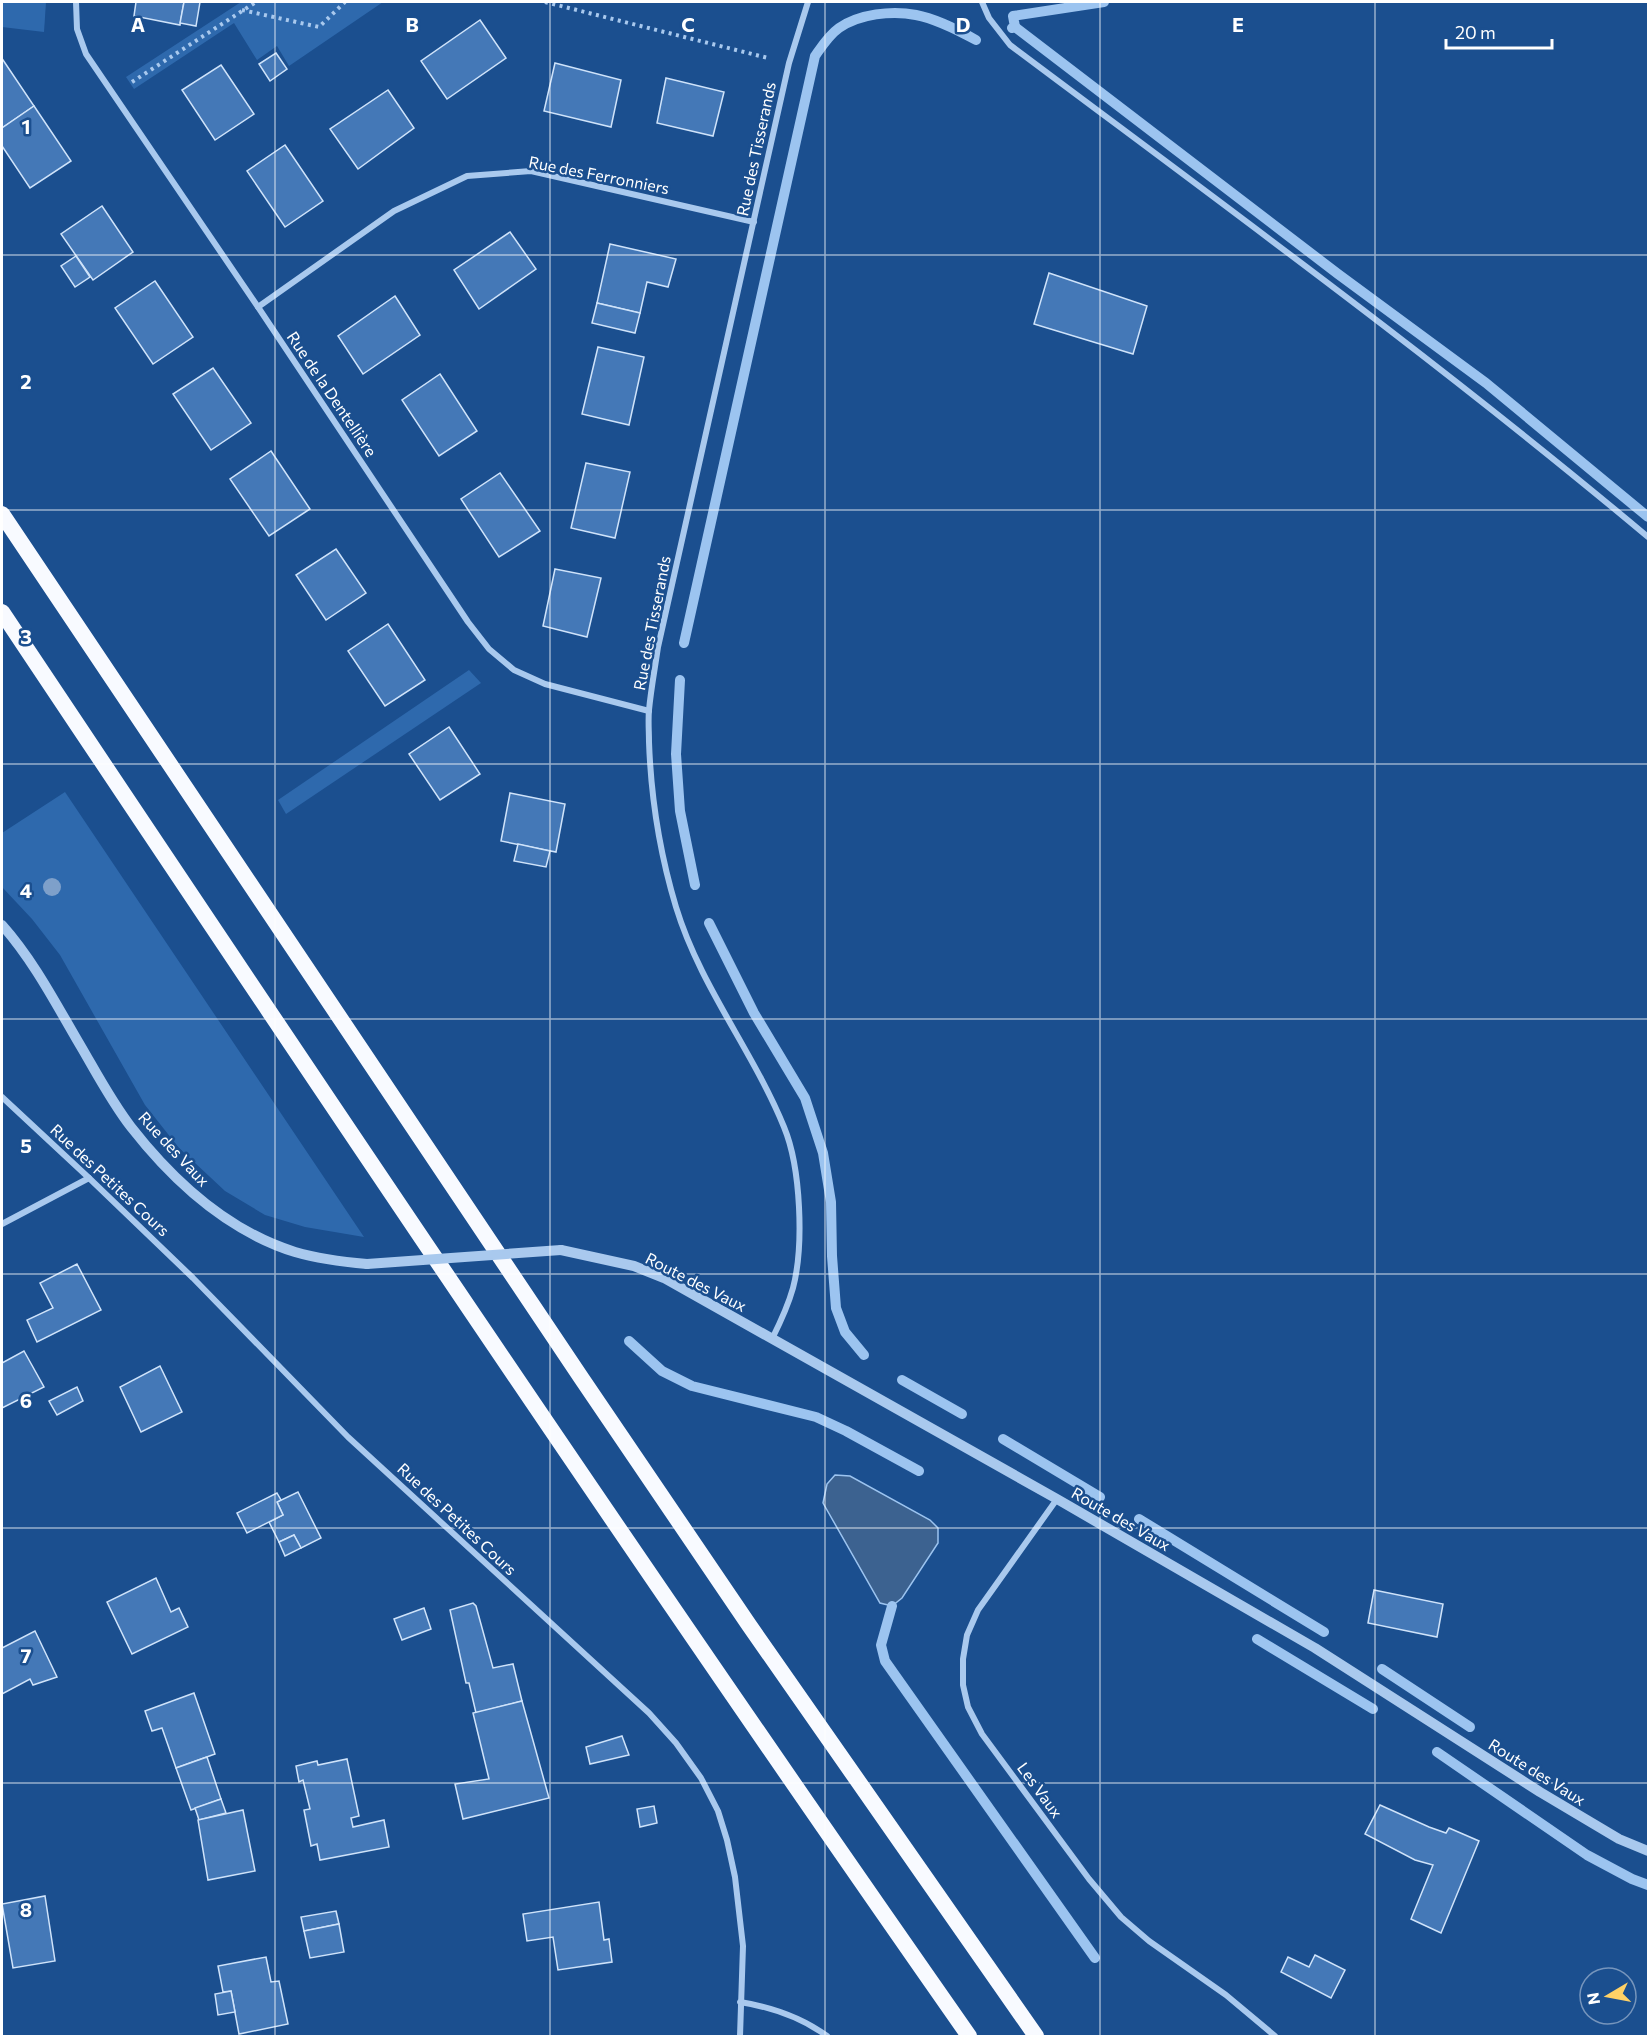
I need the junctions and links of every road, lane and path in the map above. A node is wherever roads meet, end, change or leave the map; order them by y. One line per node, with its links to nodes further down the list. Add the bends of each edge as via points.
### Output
1 (75, 2): 9 (street, Rue de la Dentellière, via 77,29 86,54)
2 (256, 2): 7 (path)
3 (345, 2): 7 (path, via 318,27)
4 (545, 2): 8 (path)
5 (808, 2): 8 (street, Rue des Tisserands)
6 (982, 2): 13 (street, via 997,31 1010,45 1547,452)
7 (242, 10): 9 (path)
8 (789, 63): 10 (street, Rue des Tisserands)
9 (113, 94): 11 (street, Rue de la Dentellière)
10 (754, 222): 11 (street, Rue des Ferronniers, via 531,171 467,176 394,211); 15 (street, Rue des Tisserands, via 658,647)
11 (258, 307): 15 (street, Rue de la Dentellière, via 489,649 514,670 545,684)
12 (2, 514): 28 (highway, via 595,1399)
13 (1648, 537)
14 (2, 612): 27 (highway, via 536,1410)
15 (649, 711): 21 (street, Rue des Tisserands, via 650,778 659,839 676,908 699,967 785,1129 795,1172 799,1252 793,1289)
16 (2, 925): 20 (street, Rue des Vaux, bridge, via 42,980 131,1127 192,1193 254,1235 295,1252 367,1264)
17 (2, 1097): 18 (street, Rue des Petites Cours)
18 (89, 1178): 19 (street); 24 (street, Rue des Petites Cours, via 348,1437 649,1713 676,1743 701,1778 727,1840 743,1946)
19 (2, 1224)
20 (561, 1250): 21 (street, Route des Vaux, via 634,1266 664,1278)
21 (772, 1339): 22 (street, Route des Vaux)
22 (1056, 1499): 23 (street, Route des Vaux, via 1315,1648 1619,1839); 29 (street, Les Vaux, via 978,1610 963,1659 968,1707 989,1744 1120,1917 1226,1995)
23 (1648, 1851)
24 (740, 2002): 25 (street, Rue des Petites Cours); 26 (street, via 794,2016)
25 (740, 2037)
26 (827, 2037)
27 (969, 2037)
28 (1036, 2037)
29 (1275, 2037)

